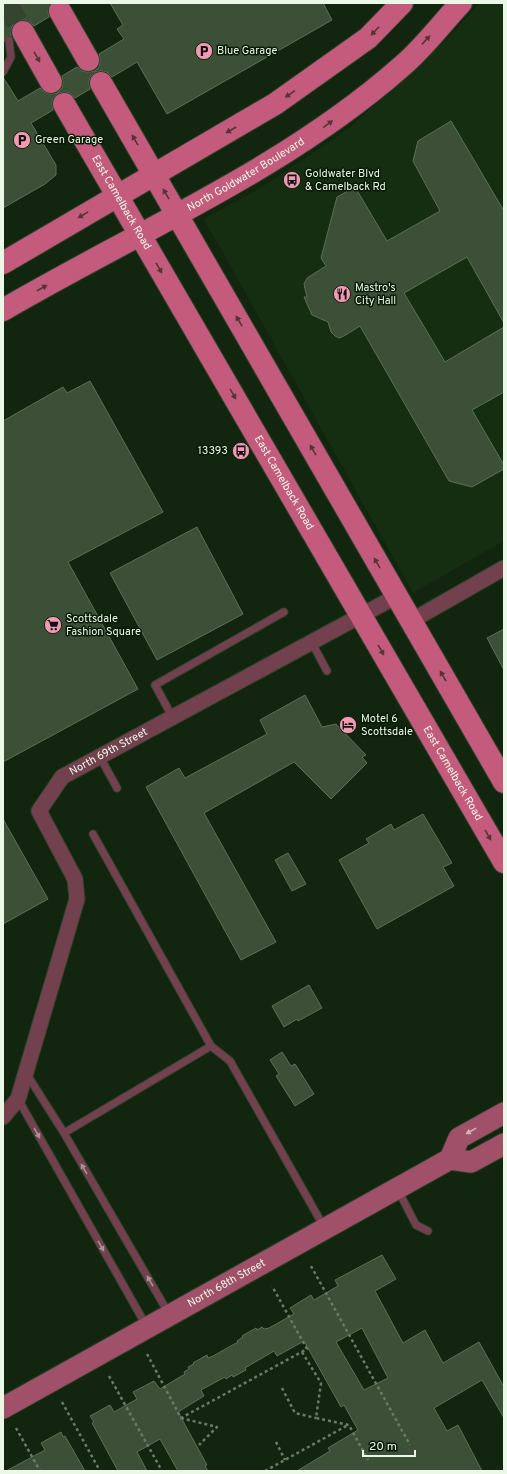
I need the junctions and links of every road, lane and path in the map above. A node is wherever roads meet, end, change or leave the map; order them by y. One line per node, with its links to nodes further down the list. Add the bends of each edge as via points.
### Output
1 (402, 3): 10 (main road, one-way to 10, via 368,38 314,78 275,104)
2 (461, 3): 12 (main road, North Goldwater Boulevard, one-way to 2, via 295,146 328,124 402,67)
3 (60, 12): 5 (main road)
4 (16, 36): 6 (lane, via 11,57); 7 (main road, one-way to 7)
5 (88, 60)
6 (3, 72)
7 (51, 82)
8 (101, 83): 10 (main road, one-way to 8)
9 (64, 104): 11 (main road, East Camelback Road)
10 (154, 174): 11 (main road); 12 (main road, one-way to 10)
11 (117, 195): 13 (main road, East Camelback Road); 14 (main road, one-way to 14)
12 (178, 213): 13 (main road, North Goldwater Boulevard); 17 (main road, one-way to 12)
13 (139, 234): 15 (main road, North Goldwater Boulevard, one-way to 13); 19 (main road, East Camelback Road, one-way to 19)
14 (3, 263)
15 (3, 310)
16 (504, 568): 20 (street)
17 (397, 596): 19 (street, North 69th Street); 20 (main road)
18 (284, 612): 23 (lane, via 155,685)
19 (361, 616): 21 (street, North 69th Street); 28 (main road, East Camelback Road, one-way to 28)
20 (411, 621): 25 (main road, one-way to 20, via 493,757)
21 (312, 643): 22 (lane); 23 (street, North 69th Street)
22 (327, 670)
23 (173, 718): 24 (street, North 69th Street)
24 (100, 757): 26 (lane); 30 (street, North 69th Street, via 62,777 40,811 75,879 77,899)
25 (504, 782)
26 (116, 788)
27 (93, 834): 29 (lane)
28 (504, 862)
29 (211, 1046): 34 (lane); 38 (lane, via 230,1061)
30 (25, 1072): 31 (street, North 69th Street); 34 (lane)
31 (18, 1099): 33 (street, North 69th Street); 43 (lane, one-way to 43)
32 (504, 1113): 36 (street, one-way to 36, via 459,1138)
33 (3, 1117)
34 (64, 1133): 42 (lane, one-way to 34)
35 (504, 1144): 36 (street, via 471,1162)
36 (450, 1159): 37 (street, North 68th Street)
37 (397, 1188): 38 (street, North 68th Street); 39 (lane, via 416,1226)
38 (324, 1228): 42 (street, North 68th Street)
39 (428, 1231)
40 (312, 1266): 56 (path)
41 (272, 1286): 44 (path, via 307,1349)
42 (169, 1315): 43 (street, North 68th Street)
43 (147, 1327): 49 (street, North 68th Street)
44 (302, 1352): 50 (path); 51 (path, via 321,1383)
45 (147, 1354): 50 (path)
46 (109, 1376): 61 (path)
47 (282, 1388): 51 (path, via 295,1413)
48 (62, 1402): 60 (path)
49 (3, 1408)
50 (181, 1418): 55 (path, via 217,1427)
51 (316, 1418): 52 (path)
52 (348, 1424): 57 (path); 58 (path)
53 (16, 1428): 59 (path)
54 (276, 1442): 57 (path)
55 (199, 1445)
56 (410, 1445)
57 (285, 1460): 62 (path)
58 (368, 1460)
59 (40, 1471)
60 (100, 1471)
61 (162, 1471)
62 (264, 1471)

